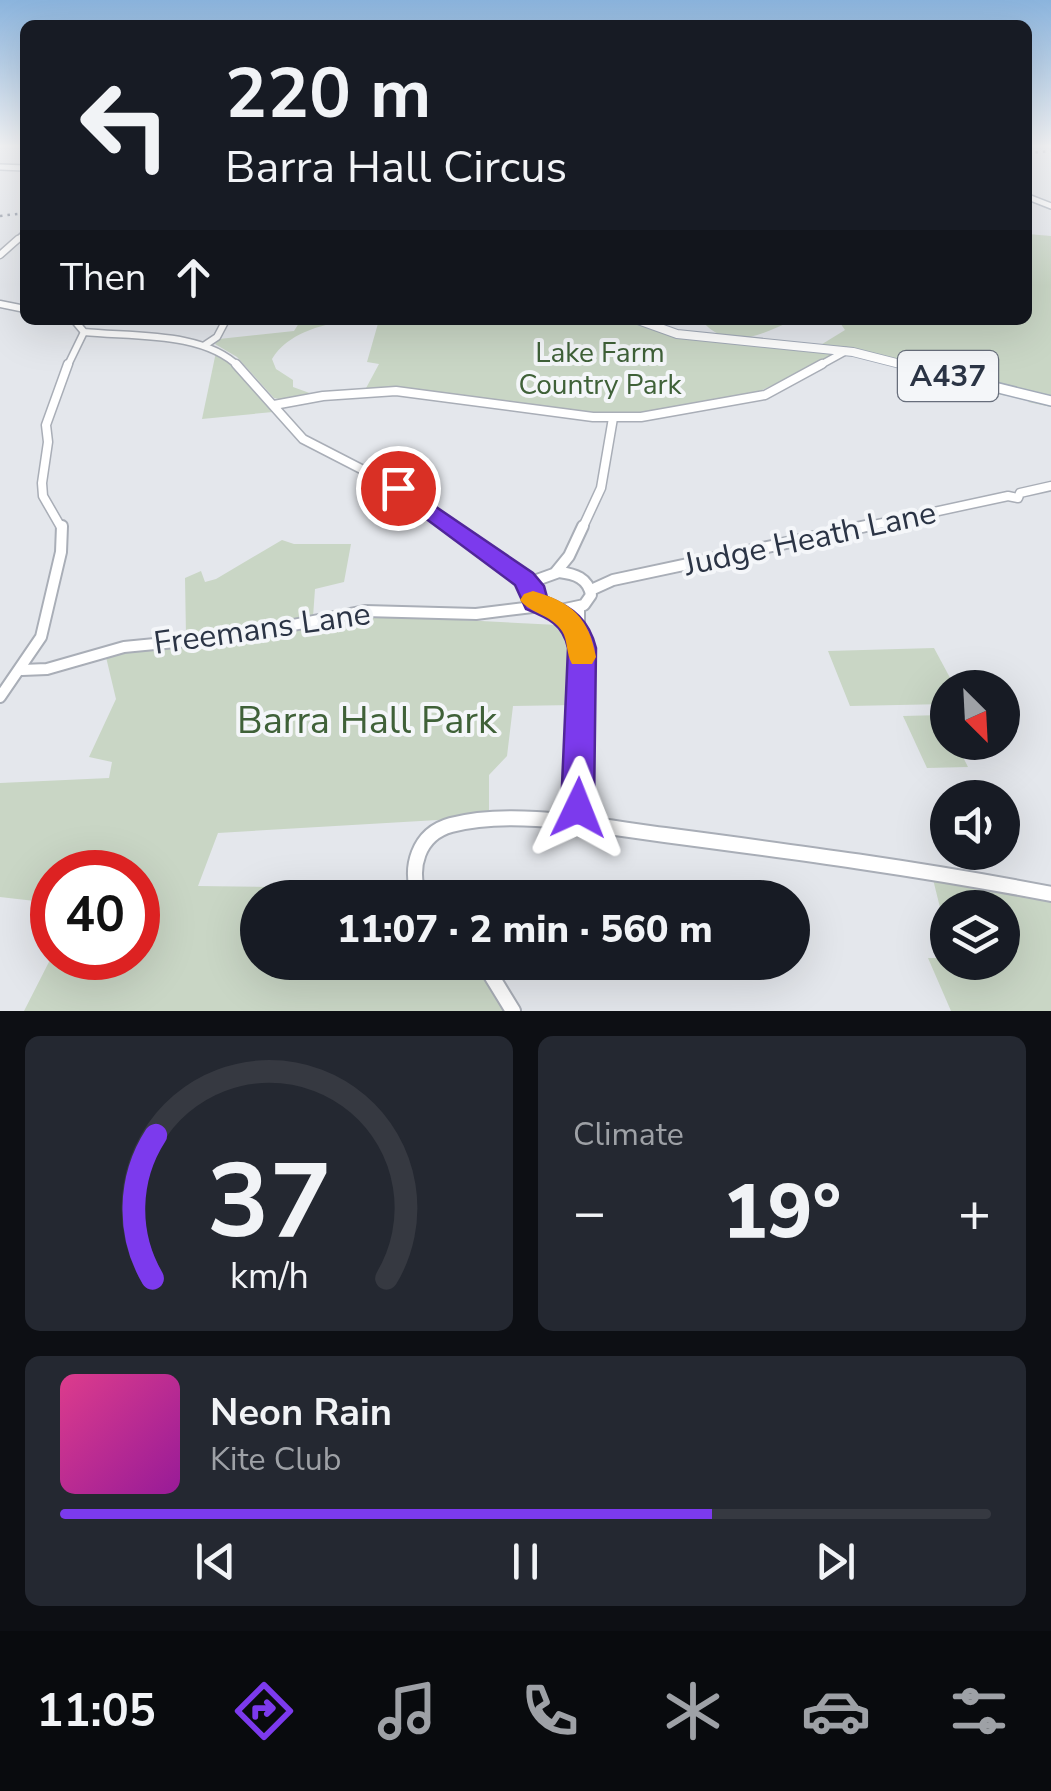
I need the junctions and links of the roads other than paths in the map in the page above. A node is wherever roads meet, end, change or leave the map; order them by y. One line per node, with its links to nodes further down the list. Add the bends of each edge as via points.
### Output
1 (20, 237): 2 (street)
2 (0, 254)
3 (77, 325): 6 (street)
4 (223, 325): 7 (street)
5 (652, 325): 8 (main road, A437, via 677,334)
6 (84, 332): 7 (street); 25 (street, via 46,423 42,496 60,520 63,540 41,637)
7 (205, 345): 10 (street, via 238,363)
8 (846, 351): 9 (main road, A437); 11 (street, via 760,396)
9 (1051, 401)
10 (274, 405): 11 (street, via 396,392); 14 (street, via 303,439 404,491)
11 (613, 418): 13 (street, via 602,488)
12 (1051, 486): 18 (street, Judge Heath Lane)
13 (569, 556): 15 (street); 16 (street)
14 (514, 570): 17 (street); 19 (street)
15 (556, 572): 16 (street); 17 (street)
16 (574, 574): 18 (street)
17 (541, 576): 19 (street)
18 (588, 585): 21 (street, via 588,601)
19 (531, 591): 20 (street); 22 (street, Freemans Lane)
20 (541, 606): 22 (street, Freemans Lane); 23 (street)
21 (579, 608): 23 (street); 24 (street)
22 (505, 610): 25 (street, Freemans Lane, via 365,611 236,636 124,647)
23 (558, 612): 24 (street)
24 (578, 630): 27 (street)
25 (22, 670): 26 (street)
26 (0, 697)
27 (577, 825): 28 (street, via 445,827 429,836 415,860); 29 (street, via 847,856)
28 (413, 880)
29 (1051, 894)
30 (494, 980): 31 (street)
31 (514, 1011)

